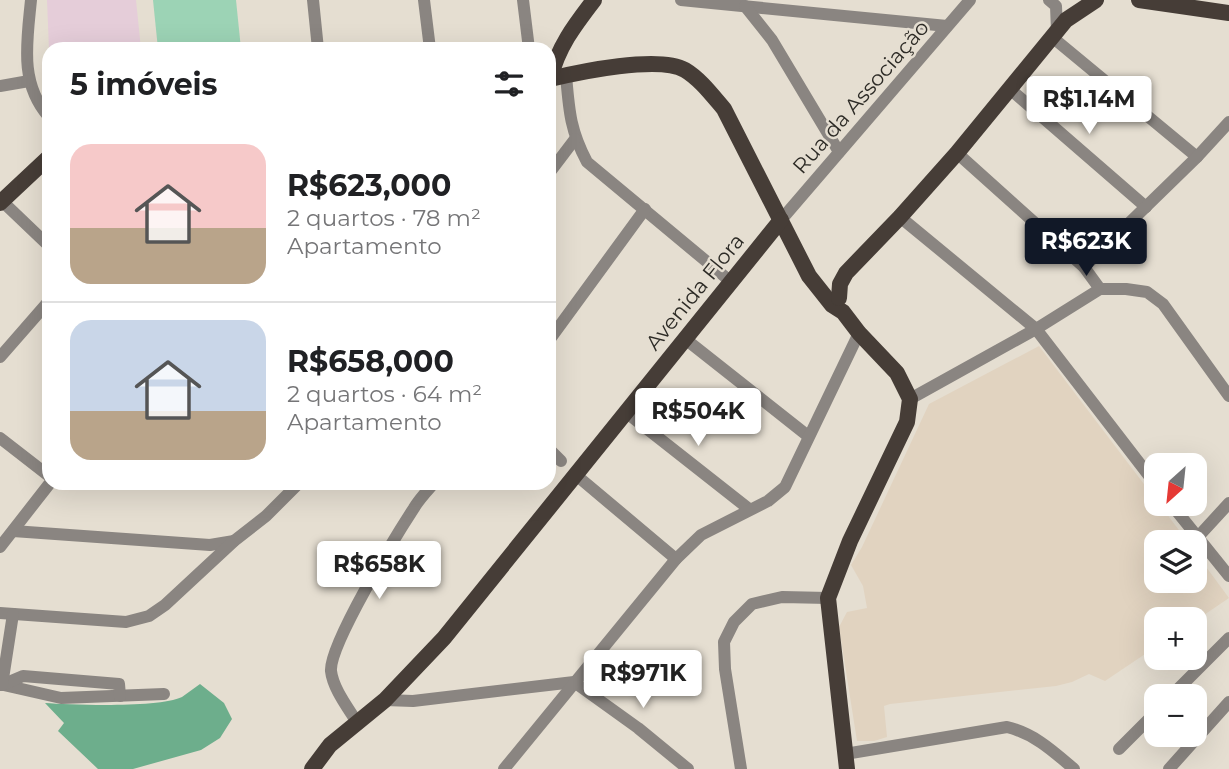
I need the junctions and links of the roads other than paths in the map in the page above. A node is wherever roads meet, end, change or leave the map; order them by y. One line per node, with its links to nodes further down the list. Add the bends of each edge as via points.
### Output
1 (31, 0): 22 (street, via 26,60)
2 (313, 0): 16 (street)
3 (424, 0): 17 (street)
4 (523, 0): 18 (street)
5 (594, 0): 19 (main road)
6 (681, 0): 12 (street)
7 (970, 0): 14 (street, Rua da Associação)
8 (1074, 0): 15 (main road)
9 (1096, 0): 15 (main road)
10 (1139, 0): 13 (main road)
11 (1054, 2): 15 (street)
12 (745, 6): 14 (street); 28 (street, via 772,40)
13 (1229, 13)
14 (947, 26): 28 (street, Rua da Associação)
15 (1059, 29): 24 (main road); 30 (street)
16 (317, 42)
17 (429, 42)
18 (527, 42)
19 (556, 56)
20 (566, 75): 21 (main road); 27 (street); 37 (main road, via 596,68 669,64 685,70 723,109)
21 (556, 78)
22 (29, 81): 23 (street); 25 (street)
23 (0, 86)
24 (1010, 89): 29 (main road); 34 (street)
25 (42, 107)
26 (1229, 122): 30 (street)
27 (575, 139): 32 (street); 35 (street, via 587,162)
28 (839, 152): 37 (street, Rua da Associação)
29 (957, 153): 36 (main road); 39 (street)
30 (1197, 157): 34 (street)
31 (42, 164): 33 (main road)
32 (556, 164)
33 (1, 202): 38 (street)
34 (1146, 207): 39 (street)
35 (645, 209): 42 (street); 47 (street)
36 (901, 217): 40 (main road); 46 (street)
37 (780, 220): 41 (main road); 42 (main road, Avenida Flora)
38 (42, 240)
39 (1084, 267): 43 (street)
40 (846, 274): 41 (main road); 44 (main road, via 840,284)
41 (817, 278): 44 (main road)
42 (730, 281): 49 (main road, Avenida Flora)
43 (1100, 289): 46 (street); 51 (street, via 1147,292 1163,304)
44 (841, 305): 48 (main road)
45 (42, 309): 50 (street)
46 (1036, 329): 52 (street); 58 (street)
47 (556, 331)
48 (859, 333): 52 (main road, via 897,373); 54 (street)
49 (684, 338): 53 (main road, Avenida Flora); 54 (street)
50 (0, 356)
51 (1229, 396)
52 (910, 399): 75 (main road, via 906,422)
53 (627, 413): 60 (main road, Avenida Flora); 65 (street)
54 (808, 436): 65 (street, via 785,487)
55 (0, 438): 59 (street)
56 (556, 456): 57 (street)
57 (561, 461)
58 (1144, 469)
59 (42, 471)
60 (576, 475): 73 (street); 83 (main road, Avenida Flora, via 444,638)
61 (45, 490): 69 (street)
62 (292, 490): 70 (street)
63 (428, 490): 85 (street, via 333,654 331,672)
64 (1229, 503): 68 (street)
65 (749, 509): 73 (street, via 701,535)
66 (1180, 516): 67 (street)
67 (1191, 530)
68 (1204, 530)
69 (13, 531): 70 (street, via 210,545); 71 (street)
70 (234, 541): 76 (street, via 149,616 126,622)
71 (0, 547)
72 (1207, 550): 74 (street)
73 (676, 559): 78 (street)
74 (1229, 576)
75 (828, 598): 88 (main road); 92 (street, via 782,597 752,604 734,622 724,642 725,669)
76 (6, 614): 80 (street)
77 (1229, 638): 79 (street)
78 (574, 682): 83 (street, via 412,701); 90 (street); 91 (street)
79 (1183, 684)
80 (1, 685): 82 (street, via 61,698); 82 (street, via 23,676 119,684)
81 (164, 694): 82 (street)
82 (120, 696)
83 (385, 700): 85 (main road, Avenida Flora)
84 (1229, 702): 94 (street)
85 (358, 724): 89 (main road, Avenida Flora, via 330,745)
86 (1144, 724): 87 (street)
87 (1119, 749)
88 (846, 761): 93 (street, via 1007,727 1042,742)
89 (312, 769)
90 (504, 769)
91 (688, 769)
92 (741, 769)
93 (1074, 769)
94 (1169, 769)

